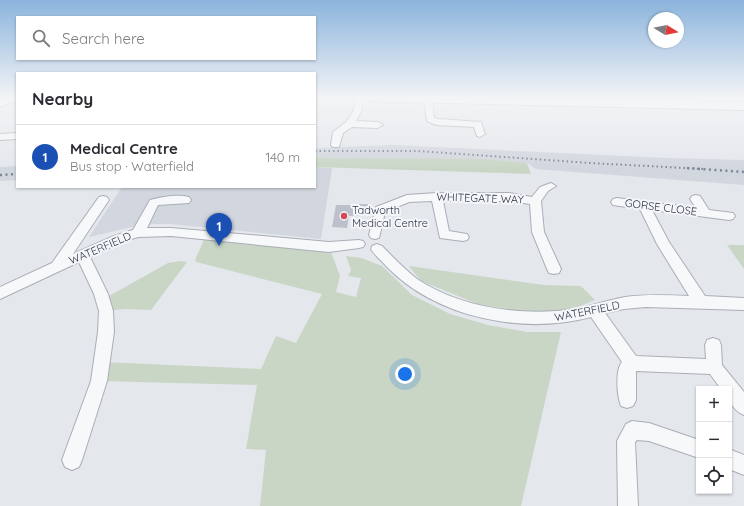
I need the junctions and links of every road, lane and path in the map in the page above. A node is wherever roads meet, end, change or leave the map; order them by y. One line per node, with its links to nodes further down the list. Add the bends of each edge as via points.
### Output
1 (435, 122): 4 (street, via 478,124)
2 (350, 124): 3 (street); 7 (street, via 338,132)
3 (378, 125)
4 (480, 134)
5 (16, 136): 6 (street)
6 (0, 137)
7 (336, 145)
8 (551, 186): 13 (street, WHITEGATE WAY, via 544,189)
9 (437, 197): 13 (street, WHITEGATE WAY, via 509,197); 19 (street, via 444,234); 20 (street, WHITEGATE WAY, via 407,199 380,210)
10 (696, 199): 16 (street, GORSE CLOSE)
11 (103, 200): 22 (street, WATERFIELD)
12 (185, 200): 18 (street, via 161,201 154,204)
13 (535, 200): 23 (street, WHITEGATE WAY, via 538,232)
14 (617, 202): 15 (street, GORSE CLOSE)
15 (644, 205): 16 (street, GORSE CLOSE); 25 (street, via 663,244)
16 (705, 213): 17 (street, GORSE CLOSE)
17 (729, 216)
18 (138, 232): 20 (street, WATERFIELD, via 171,232 329,247 359,244 366,250); 21 (street, WATERFIELD)
19 (463, 237)
20 (376, 242): 27 (street, WATERFIELD, via 414,283 444,299 479,311 541,318)
21 (83, 256): 22 (street, WATERFIELD); 34 (street, via 101,294 106,311 106,332 99,382)
22 (57, 267): 24 (street, WATERFIELD)
23 (554, 269)
24 (0, 293)
25 (701, 303): 26 (street, WATERFIELD); 27 (street, WATERFIELD, via 630,302)
26 (744, 304)
27 (595, 311): 29 (street)
28 (713, 345): 30 (street)
29 (632, 362): 30 (street); 31 (street, via 626,369)
30 (714, 367): 32 (street)
31 (627, 400)
32 (744, 406)
33 (696, 448): 37 (street, via 649,432 632,430 626,441)
34 (72, 460)
35 (732, 460): 36 (street)
36 (744, 464)
37 (628, 506)

